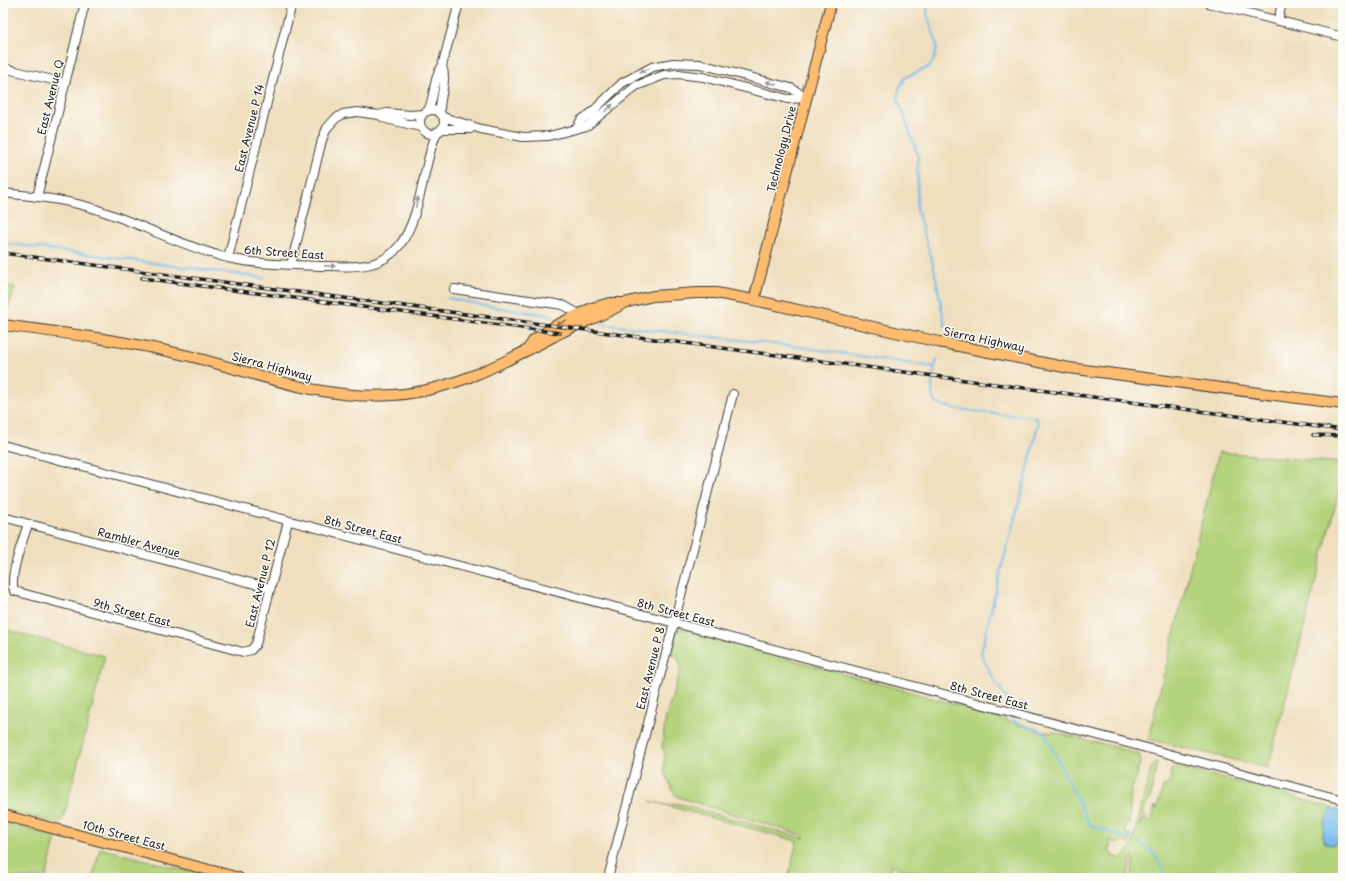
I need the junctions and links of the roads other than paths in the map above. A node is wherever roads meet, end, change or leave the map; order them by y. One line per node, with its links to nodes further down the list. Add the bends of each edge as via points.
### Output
1 (85, 3): 11 (street, East Avenue Q)
2 (292, 3): 22 (street, East Avenue P 14)
3 (458, 3): 9 (street)
4 (831, 3): 12 (main road, Technology Drive)
5 (1208, 3): 7 (street)
6 (1282, 3): 7 (street)
7 (1278, 21): 8 (street)
8 (1343, 37)
9 (442, 66): 13 (street, via 438,71 433,99); 15 (street, via 445,74 439,101)
10 (3, 68): 11 (street)
11 (65, 83): 21 (street, East Avenue Q)
12 (806, 98): 17 (street, one-way to 12, via 587,126 636,86 664,75 690,74 788,99); 17 (street, one-way to 17, via 791,88 700,64 673,63 639,72 622,83 582,120); 25 (main road, Technology Drive)
13 (425, 112): 14 (street, via 410,115); 15 (street, via 434,110); 16 (street, via 420,120)
14 (379, 115): 16 (street); 23 (street, via 357,112 343,114 327,128)
15 (441, 115): 18 (street); 19 (street)
16 (421, 127): 19 (street, via 430,133)
17 (577, 128): 18 (street, via 538,138)
18 (481, 129): 19 (street)
19 (439, 130): 23 (street, 6th Street East, one-way to 19, via 360,266 375,264 389,256 409,230 430,147)
20 (3, 192): 21 (street, 6th Street East)
21 (37, 197): 22 (street, 6th Street East, via 99,210)
22 (228, 258): 23 (street, 6th Street East)
23 (291, 265)
24 (454, 289): 27 (street, via 562,305)
25 (754, 300): 26 (main road, Sierra Highway, via 716,293 698,293 653,296); 31 (main road, Sierra Highway, via 1070,368)
26 (624, 303): 27 (main road, Sierra Highway, via 610,303); 29 (main road, Sierra Highway)
27 (579, 314): 29 (main road, Sierra Highway, one-way to 29, via 534,340)
28 (3, 325): 29 (main road, Sierra Highway, via 123,342 332,393 364,396 425,390 465,380)
29 (528, 349)
30 (733, 394): 37 (street, East Avenue P 8)
31 (1343, 404)
32 (3, 445): 34 (street, 8th Street East)
33 (3, 517): 35 (street, Rambler Avenue)
34 (288, 521): 36 (street, East Avenue P 12); 37 (street, 8th Street East)
35 (28, 524): 36 (street, Rambler Avenue); 38 (street, 9th Street East, via 12,584 14,591 243,652)
36 (270, 588): 38 (street, East Avenue P 12, via 256,644)
37 (673, 622): 39 (street, 8th Street East); 42 (street, East Avenue P 8)
38 (251, 650)
39 (1343, 800)
40 (3, 815): 41 (main road, 10th Street East)
41 (239, 878)
42 (608, 878)

